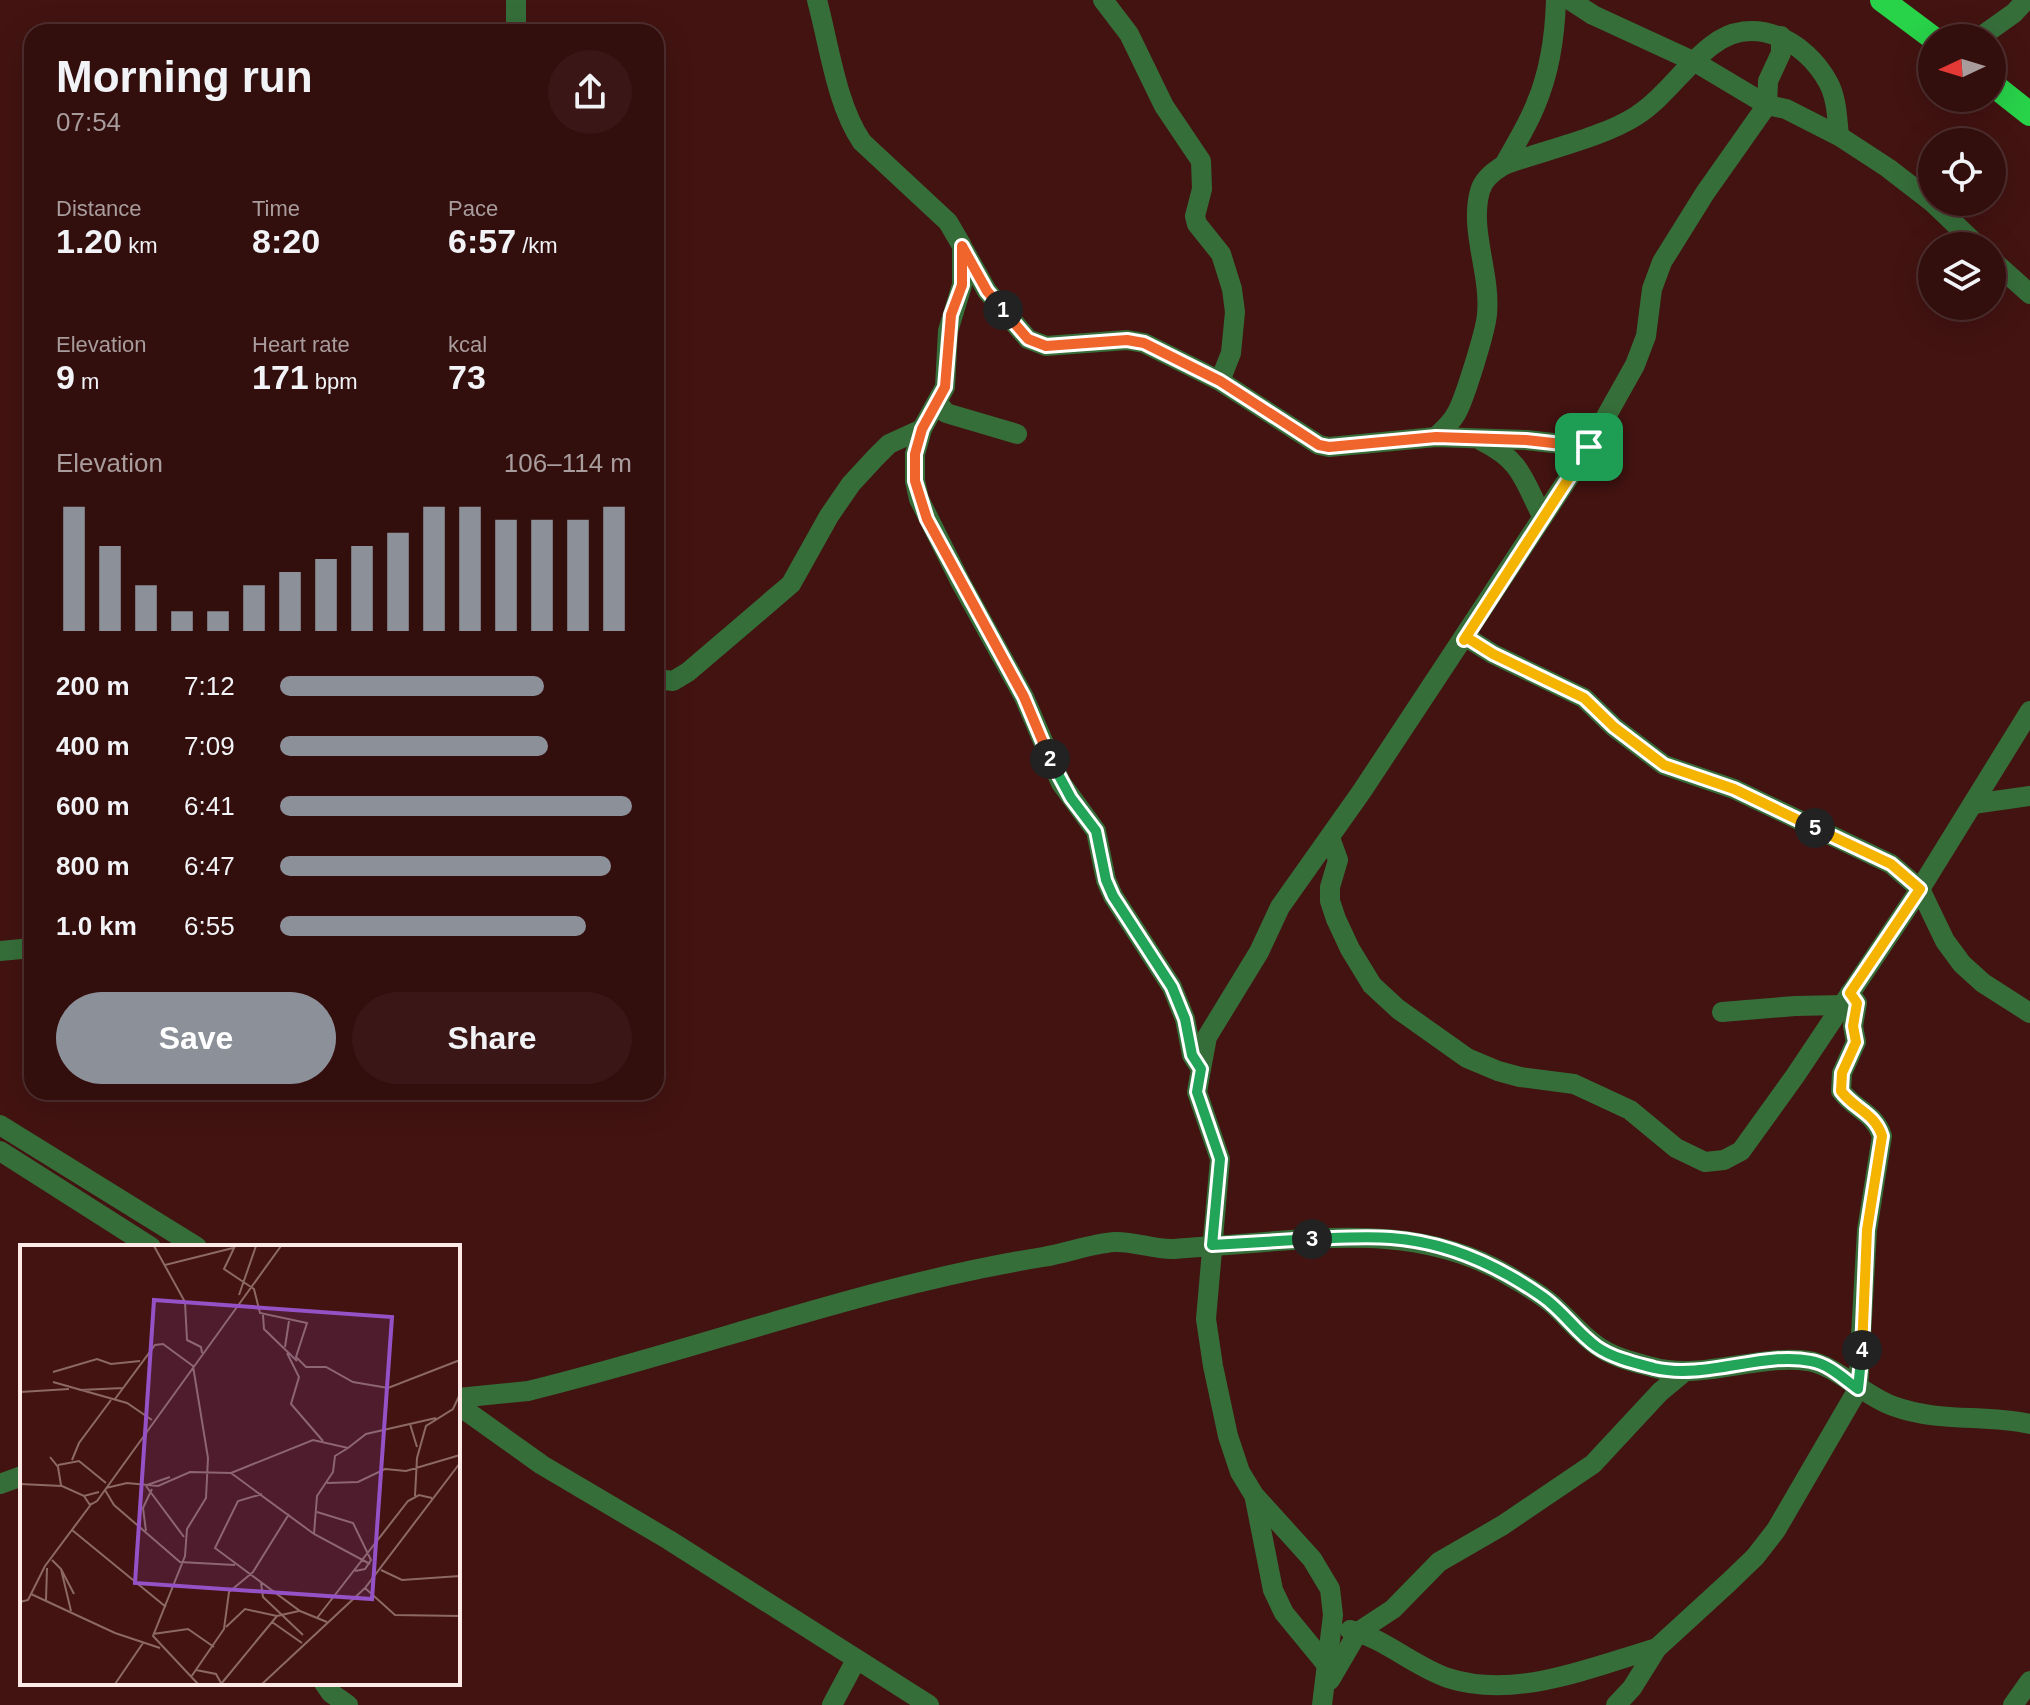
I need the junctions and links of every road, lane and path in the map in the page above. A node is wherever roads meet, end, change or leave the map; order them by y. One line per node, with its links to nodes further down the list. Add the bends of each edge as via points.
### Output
1 (516, 0): 8 (street)
2 (817, 0): 19 (street, via 852,128 948,222)
3 (1103, 0): 22 (street, via 1129,34 1164,106 1201,161 1197,224 1221,254 1235,312 1231,353)
4 (1556, 0): 17 (street, via 1547,71 1536,105)
5 (1570, 0): 12 (street)
6 (1882, 0): 10 (highway)
7 (2026, 0): 9 (street)
8 (516, 24)
9 (1999, 24)
10 (1918, 27)
11 (1781, 36): 12 (street, via 1765,31 1729,36); 14 (street); 16 (street, via 1799,48 1829,83)
12 (1695, 62): 14 (street); 17 (street, via 1635,117)
13 (2006, 95): 15 (highway)
14 (1767, 105): 16 (street); 29 (street, via 1662,262 1635,365)
15 (2030, 114)
16 (1839, 136): 18 (street, via 1888,168)
17 (1504, 165): 24 (street, via 1480,188 1477,211 1487,316)
18 (1963, 232)
19 (962, 246): 22 (street, via 987,291 1028,339 1046,346 1144,343); 23 (street, via 962,285 951,315 948,368)
20 (2006, 273): 21 (street)
21 (2030, 294)
22 (1220, 381): 27 (street, via 1319,445)
23 (938, 403): 25 (street); 26 (street, via 946,413)
24 (1459, 409): 27 (street); 28 (street)
25 (922, 429): 32 (street, via 889,444 851,484 800,572 777,598 688,672); 43 (street, via 915,481 927,519 1024,697 1061,783 1096,831 1113,896 1172,987)
26 (1017, 434)
27 (1436, 437): 28 (street)
28 (1478, 439): 29 (street); 30 (street, via 1518,466)
29 (1589, 447): 30 (street)
30 (1542, 516): 31 (street)
31 (1464, 640): 36 (street); 37 (street, via 1584,698 1664,765 1734,789 1870,853)
32 (664, 680)
33 (2030, 711): 35 (street)
34 (2030, 796): 35 (street)
35 (1973, 804): 37 (street)
36 (1330, 838): 40 (street, via 1338,860 1330,887 1336,919 1372,985 1398,1009 1467,1058 1498,1071 1574,1084 1605,1097 1630,1110 1676,1148 1705,1162 1741,1151); 43 (street, via 1280,907 1207,1037)
37 (1920, 889): 40 (street); 42 (street, via 1962,964)
38 (24, 949): 39 (street)
39 (0, 951)
40 (1846, 999): 41 (street); 50 (street, via 1857,1003 1856,1042 1842,1073 1841,1091 1870,1115 1882,1136 1867,1230)
41 (1722, 1012)
42 (2030, 1013)
43 (1201, 1069): 48 (street, via 1197,1092 1220,1159)
44 (0, 1125): 47 (street)
45 (0, 1151): 46 (street)
46 (148, 1245)
47 (194, 1245)
48 (1212, 1245): 49 (street, via 1391,1238 1448,1249 1542,1297 1597,1347 1631,1361); 51 (street, via 1163,1250 1129,1242 1102,1244 937,1278 528,1391); 56 (street, via 1206,1319 1211,1351 1228,1436)
49 (1684, 1372): 50 (street, via 1812,1361); 58 (street, via 1593,1464 1439,1562 1393,1609)
50 (1858, 1389): 53 (street, via 1891,1406 1936,1417); 59 (street, via 1769,1539)
51 (460, 1398)
52 (460, 1406): 60 (street, via 542,1465)
53 (2030, 1424)
54 (20, 1477): 55 (street)
55 (0, 1484)
56 (1254, 1495): 57 (street, via 1324,1577 1333,1601); 61 (street, via 1273,1590 1284,1613)
57 (1332, 1626): 58 (street); 61 (street)
58 (1358, 1632): 59 (street, via 1447,1677 1491,1684 1563,1675); 64 (street)
59 (1657, 1648): 68 (street)
60 (856, 1660): 66 (street); 67 (street)
61 (1326, 1664): 64 (street)
62 (2030, 1681): 69 (street)
63 (325, 1685): 65 (street)
64 (1322, 1702)
65 (348, 1705)
66 (832, 1705)
67 (929, 1705)
68 (1616, 1705)
69 (2013, 1705)

